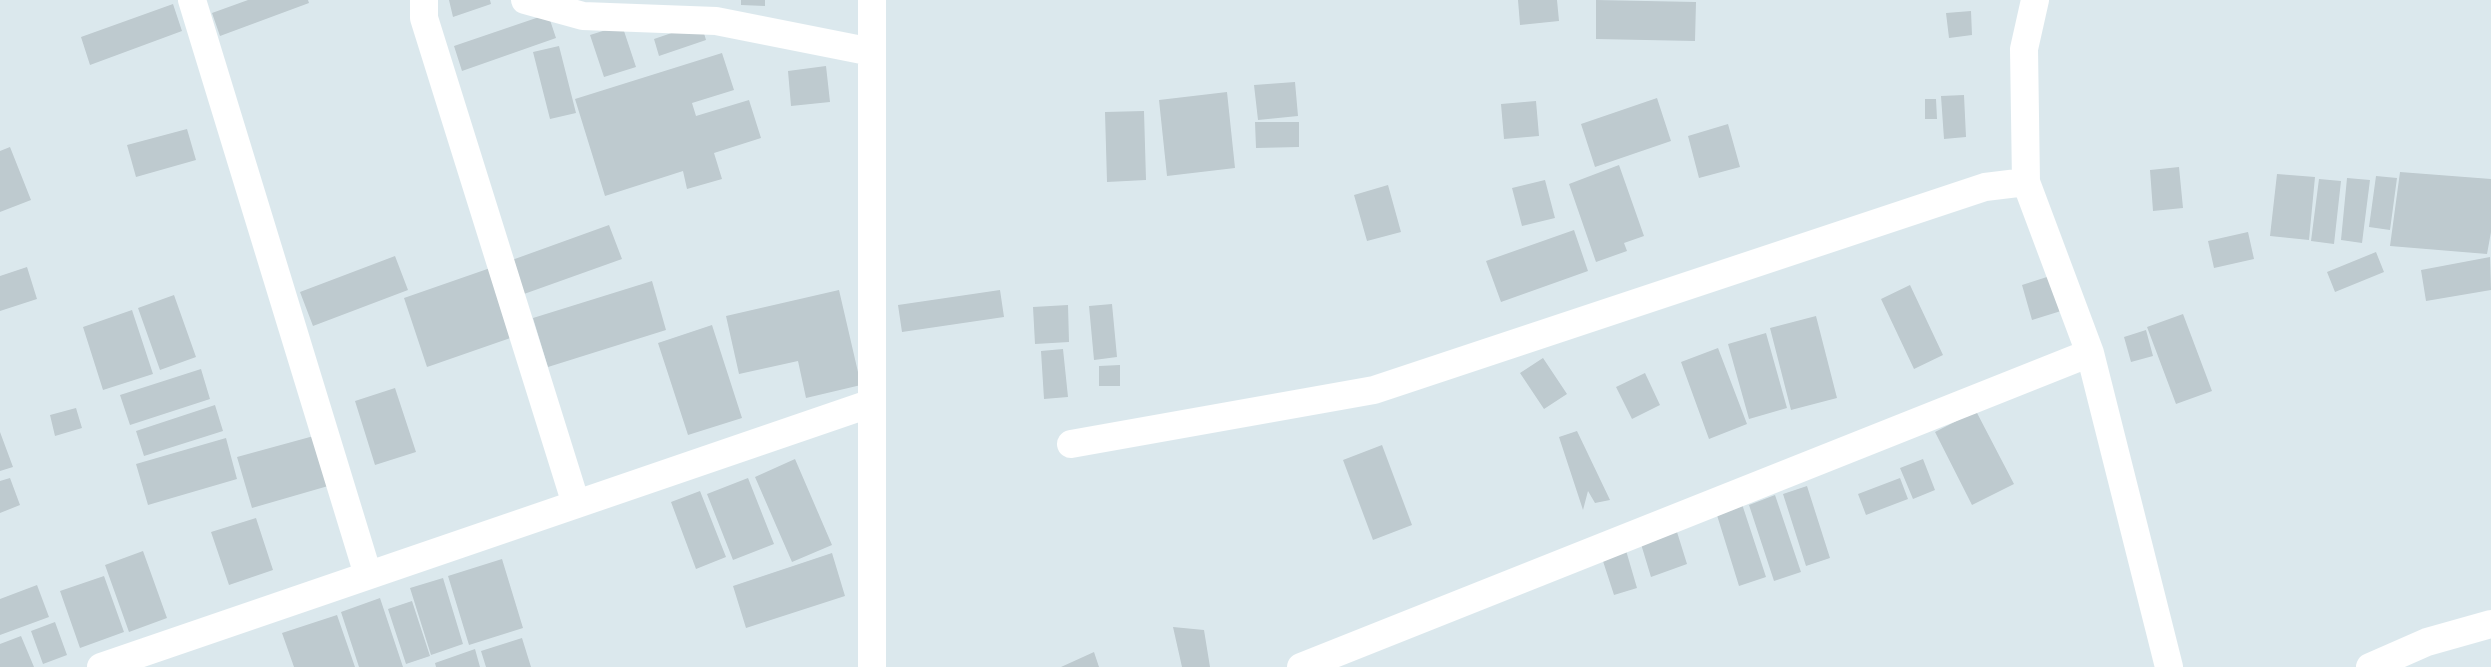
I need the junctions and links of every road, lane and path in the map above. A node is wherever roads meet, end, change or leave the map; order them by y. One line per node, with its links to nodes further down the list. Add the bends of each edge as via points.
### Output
1 (192, 0): 12 (street)
2 (424, 0): 11 (street, via 424,18)
3 (525, 0): 6 (street, via 583,16 716,21)
4 (872, 0): 6 (street)
5 (2034, 0): 7 (street, via 2024,49)
6 (872, 52): 9 (street)
7 (2026, 182): 8 (street); 10 (street, via 1985,187 1374,390)
8 (2090, 352): 16 (street); 17 (street)
9 (872, 403): 11 (street); 15 (street)
10 (1071, 444)
11 (576, 504): 12 (street)
12 (368, 575): 14 (street)
13 (2491, 624): 18 (street, via 2427,642)
14 (101, 667)
15 (872, 667)
16 (1301, 667)
17 (2169, 667)
18 (2370, 667)

